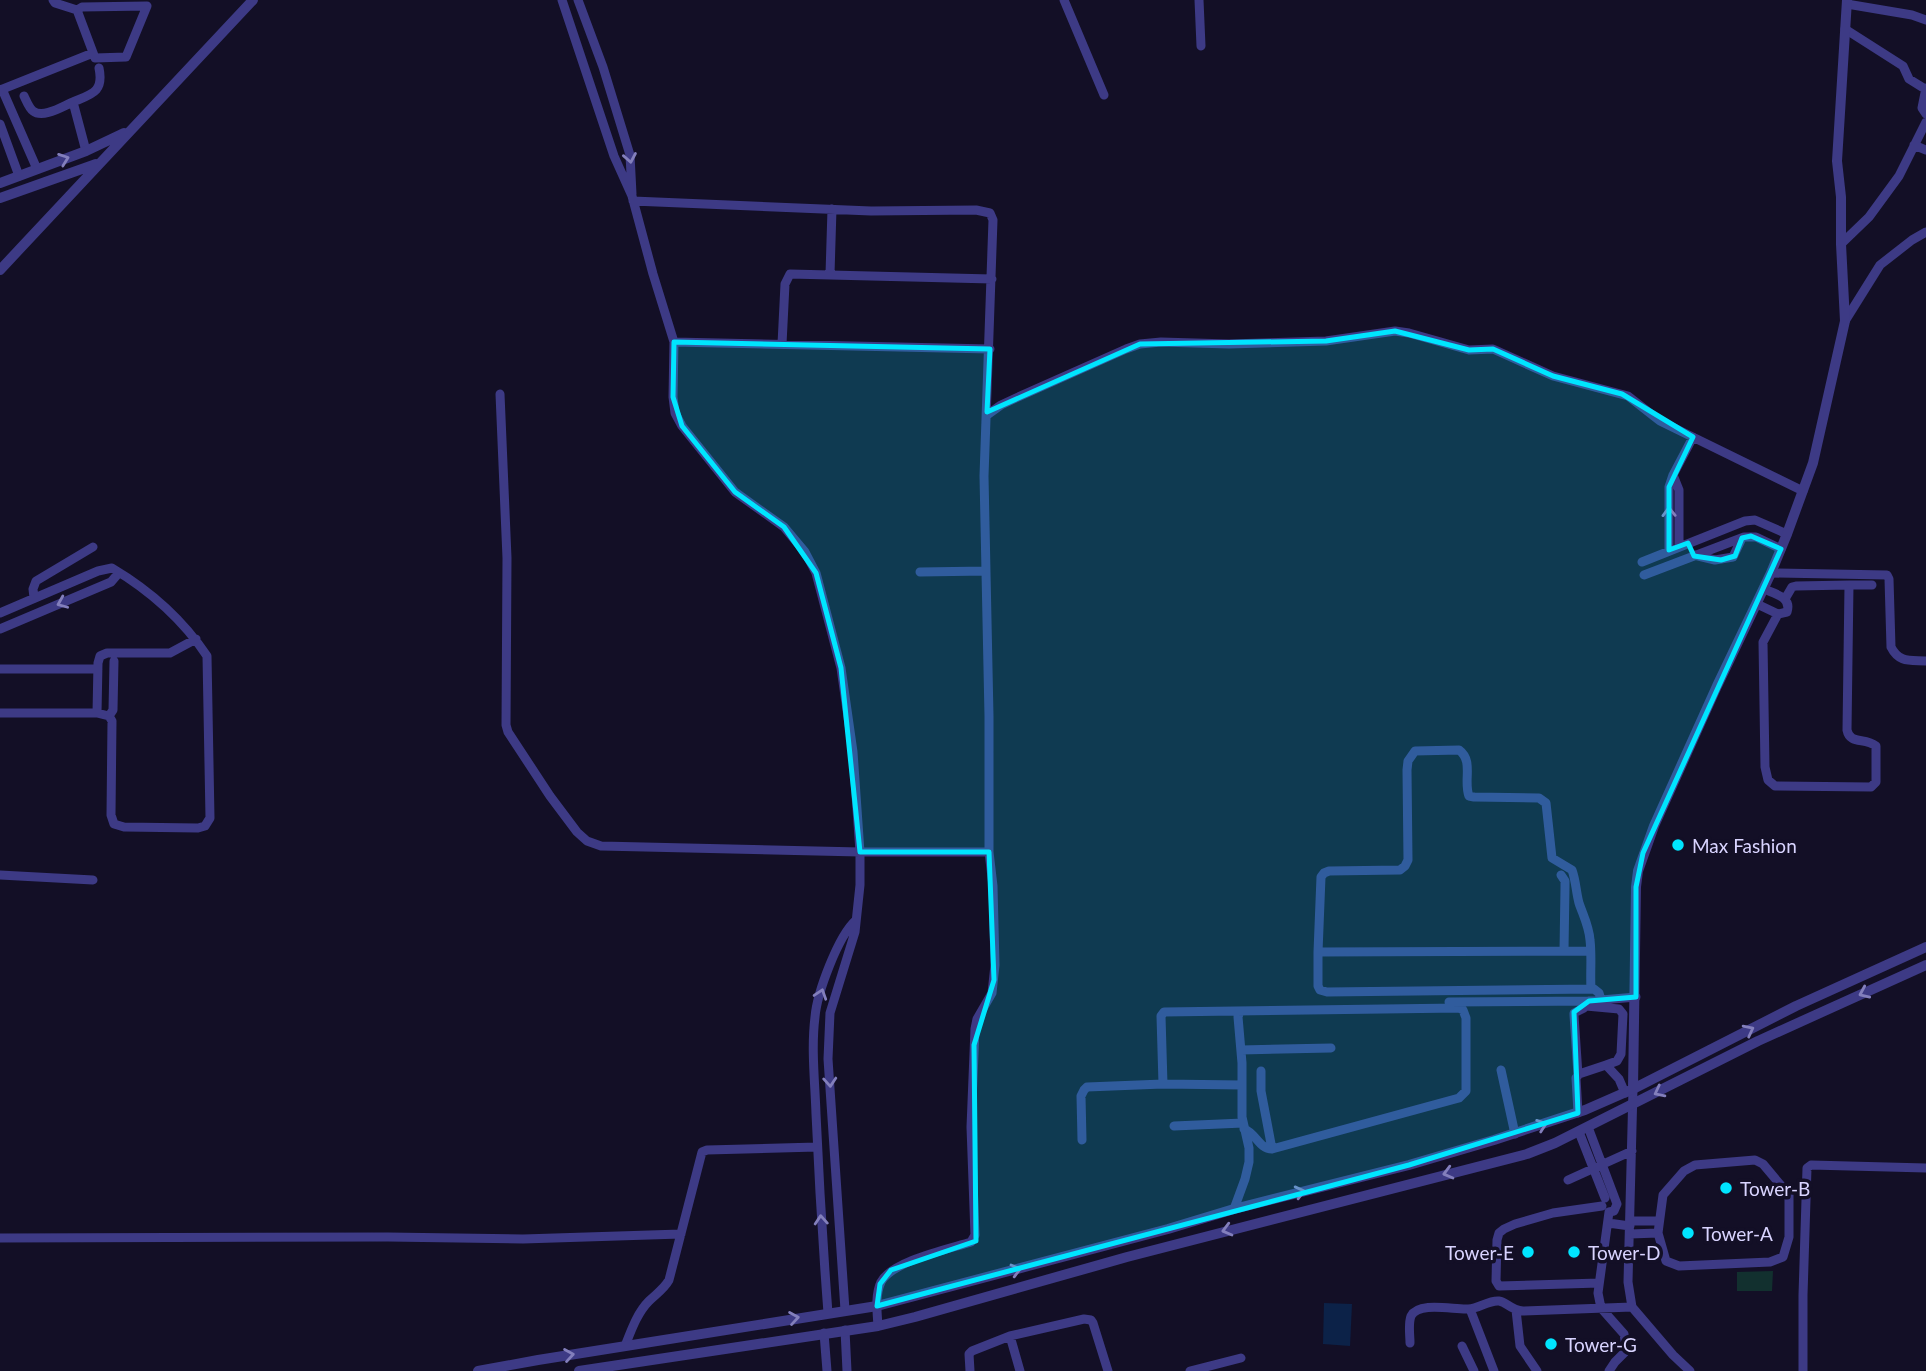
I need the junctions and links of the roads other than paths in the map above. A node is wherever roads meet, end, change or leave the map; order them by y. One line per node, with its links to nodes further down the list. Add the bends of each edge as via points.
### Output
1 (52, 0): 8 (street)
2 (253, 0): 28 (street)
3 (562, 0): 12 (street)
4 (579, 0): 10 (street)
5 (1064, 0): 20 (street)
6 (1199, 0): 13 (street)
7 (1847, 2): 9 (street); 11 (street)
8 (77, 10): 14 (street); 14 (street, via 146,6 126,57 95,58)
9 (1926, 20)
10 (589, 28): 12 (street); 15 (street)
11 (1845, 29): 18 (street, via 1903,66 1909,79); 40 (street, via 1837,161)
12 (573, 32): 17 (street)
13 (1200, 47)
14 (93, 53): 19 (street)
15 (603, 67): 17 (street); 24 (street)
16 (99, 68): 22 (street, via 100,86)
17 (587, 73): 26 (street)
18 (1926, 89): 23 (street, via 1922,108)
19 (1, 90): 33 (street)
20 (1104, 95)
21 (24, 96): 22 (street, via 37,113)
22 (73, 102): 31 (street)
23 (1926, 114)
24 (619, 117): 26 (street); 37 (street, one-way to 37, via 630,155)
25 (1926, 121): 29 (street)
26 (603, 122): 37 (street)
27 (0, 124): 34 (street)
28 (132, 129): 31 (street); 32 (street)
29 (1914, 145): 30 (street); 40 (street, via 1899,176)
30 (1926, 150)
31 (86, 151): 33 (street, one-way to 31)
32 (99, 163): 36 (street); 41 (street)
33 (37, 169): 34 (street)
34 (19, 176): 35 (street)
35 (0, 183)
36 (0, 198)
37 (633, 199): 38 (street); 45 (street)
38 (832, 209): 42 (street); 43 (street, via 976,210 990,214)
39 (1926, 232): 44 (street, via 1880,265)
40 (1841, 244): 44 (street)
41 (0, 270)
42 (830, 274): 43 (street); 46 (street, via 794,273 786,278)
43 (992, 279): 47 (street)
44 (1846, 321): 51 (street)
45 (674, 342): 46 (street); 85 (street, via 673,397 682,426 735,492 784,527 806,552 816,573 841,668)
46 (782, 344): 47 (street)
47 (990, 349): 49 (street)
48 (500, 394): 85 (street, via 507,558 506,724 577,831 601,846)
49 (987, 415): 50 (street, via 1140,344 1326,341 1395,331 1469,350 1493,349 1553,376 1622,394); 61 (street)
50 (1693, 438): 51 (street); 56 (street, via 1669,487)
51 (1803, 491): 53 (street)
52 (1751, 520): 53 (street); 54 (street); 56 (street)
53 (1787, 534): 57 (street)
54 (1746, 537): 57 (street); 58 (street); 58 (street, via 1732,556 1715,560)
55 (93, 547): 70 (street, via 36,581)
56 (1679, 547): 58 (street); 59 (street)
57 (1781, 549): 63 (street)
58 (1694, 556): 65 (street)
59 (1642, 562)
60 (116, 571): 64 (street, via 107,568); 68 (street, via 115,579); 77 (street, via 144,588)
61 (986, 571): 62 (street); 86 (street)
62 (920, 572)
63 (1771, 573): 69 (street); 79 (street, via 1887,575 1893,652 1905,660)
64 (90, 574): 68 (street); 70 (street)
65 (1644, 575)
66 (1849, 584): 67 (street); 71 (street, via 1796,586); 74 (street, via 1847,730 1851,738 1876,746 1876,782 1871,788 1775,786 1768,780 1763,642)
67 (1872, 585)
68 (96, 589): 75 (street, one-way to 75)
69 (1764, 589): 71 (street); 72 (street)
70 (34, 598): 73 (street)
71 (1785, 599): 74 (street, via 1789,608)
72 (1757, 604): 74 (street); 97 (street, via 1643,853 1636,887)
73 (4, 611): 75 (street)
74 (1778, 614)
75 (12, 624): 76 (street)
76 (0, 629)
77 (196, 639): 81 (street, via 170,653 107,653 100,656); 84 (street, via 207,656 210,818 205,826 114,824)
78 (114, 661): 84 (street)
79 (1926, 661)
80 (0, 668): 81 (street)
81 (97, 669): 83 (street)
82 (0, 713): 83 (street)
83 (97, 713): 84 (street)
84 (109, 716)
85 (860, 852): 86 (street); 90 (street)
86 (989, 852): 134 (street, via 994,980 975,1029 971,1127 975,1235 971,1242 891,1270 880,1284)
87 (0, 875): 89 (street)
88 (1560, 875): 92 (street, via 1565,881)
89 (93, 880)
90 (856, 920): 118 (street, one-way to 90, via 815,1017 831,963 846,929); 138 (street, one-way to 138, via 828,1029)
91 (1926, 947): 110 (street, one-way to 91, via 1796,1006)
92 (1564, 951): 93 (street); 94 (street)
93 (1590, 951): 94 (street, via 1572,870 1552,858 1546,803 1539,798 1469,796 1466,757 1456,749 1415,751 1408,761 1405,866 1400,870 1334,870 1322,875); 96 (street)
94 (1318, 952): 96 (street, via 1318,986 1327,992)
95 (1926, 965): 111 (street, one-way to 111, via 1758,1041)
96 (1591, 989): 98 (street, via 1597,990); 100 (street, via 1584,993)
97 (1636, 997): 98 (street); 110 (street)
98 (1601, 1000): 100 (street)
99 (1444, 1002): 100 (street)
100 (1586, 1002): 104 (street, via 1619,1009 1623,1014 1620,1059); 107 (street, via 1574,1015)
101 (1240, 1011): 103 (street); 108 (street, via 1163,1013); 119 (street, via 1459,1008 1465,1013 1463,1096)
102 (1331, 1048): 103 (street)
103 (1241, 1051): 109 (street)
104 (1606, 1065): 107 (street); 110 (street)
105 (1502, 1070): 116 (street)
106 (1261, 1071): 119 (street)
107 (1578, 1075): 112 (street)
108 (1163, 1084): 109 (street); 117 (street, via 1087,1087 1081,1096)
109 (1242, 1085): 114 (street)
110 (1629, 1091): 111 (street); 112 (street)
111 (1633, 1105): 115 (street); 120 (street)
112 (1578, 1112): 116 (street, one-way to 112)
113 (1174, 1126): 114 (street)
114 (1243, 1126): 119 (street, via 1263,1147); 125 (street, via 1249,1162)
115 (1583, 1129): 121 (street); 141 (street, one-way to 141, via 1527,1154)
116 (1515, 1134): 125 (street, one-way to 116)
117 (1082, 1140)
118 (817, 1147): 129 (street, via 702,1152); 140 (street, one-way to 118)
119 (1272, 1149)
120 (1632, 1151): 121 (street); 127 (street)
121 (1597, 1166): 123 (street); 124 (street)
122 (1926, 1168): 163 (street, via 1807,1168)
123 (1568, 1180)
124 (1607, 1207): 127 (street); 131 (street); 132 (street, via 1553,1213 1504,1229 1497,1240)
125 (1234, 1209): 134 (street, one-way to 125)
126 (1658, 1221): 127 (street); 128 (street); 128 (street, via 1663,1195 1695,1165 1755,1160 1789,1195 1789,1237 1783,1257 1770,1262 1679,1266 1666,1261)
127 (1630, 1227): 128 (street); 135 (street)
128 (1657, 1233)
129 (681, 1234): 130 (street, via 523,1239); 146 (street, via 666,1285 641,1312)
130 (0, 1238)
131 (1599, 1283): 132 (street); 136 (street)
132 (1499, 1286): 133 (street)
133 (1504, 1302): 137 (street); 139 (street)
134 (877, 1306): 138 (street); 141 (street)
135 (1632, 1307): 136 (street); 162 (street)
136 (1601, 1308): 139 (street); 161 (street, via 1625,1334 1625,1352)
137 (1470, 1309): 145 (street, via 1431,1307 1414,1312); 159 (street)
138 (845, 1310): 140 (street)
139 (1516, 1310): 160 (street, via 1520,1346)
140 (828, 1313): 146 (street, one-way to 140)
141 (878, 1326): 142 (street)
142 (845, 1330): 143 (street); 153 (street)
143 (824, 1333): 149 (street); 152 (street)
144 (1010, 1336): 154 (street, via 972,1351); 155 (street); 156 (street, via 1091,1320)
145 (1410, 1343)
146 (625, 1346): 150 (street, one-way to 146)
147 (1462, 1346): 158 (street)
148 (1241, 1358): 157 (street)
149 (612, 1369): 151 (street)
150 (478, 1371)
151 (579, 1371)
152 (827, 1371)
153 (847, 1371)
154 (970, 1371)
155 (1020, 1371)
156 (1108, 1371)
157 (1190, 1371)
158 (1474, 1371)
159 (1494, 1371)
160 (1537, 1371)
161 (1609, 1371)
162 (1690, 1371)
163 (1803, 1371)

